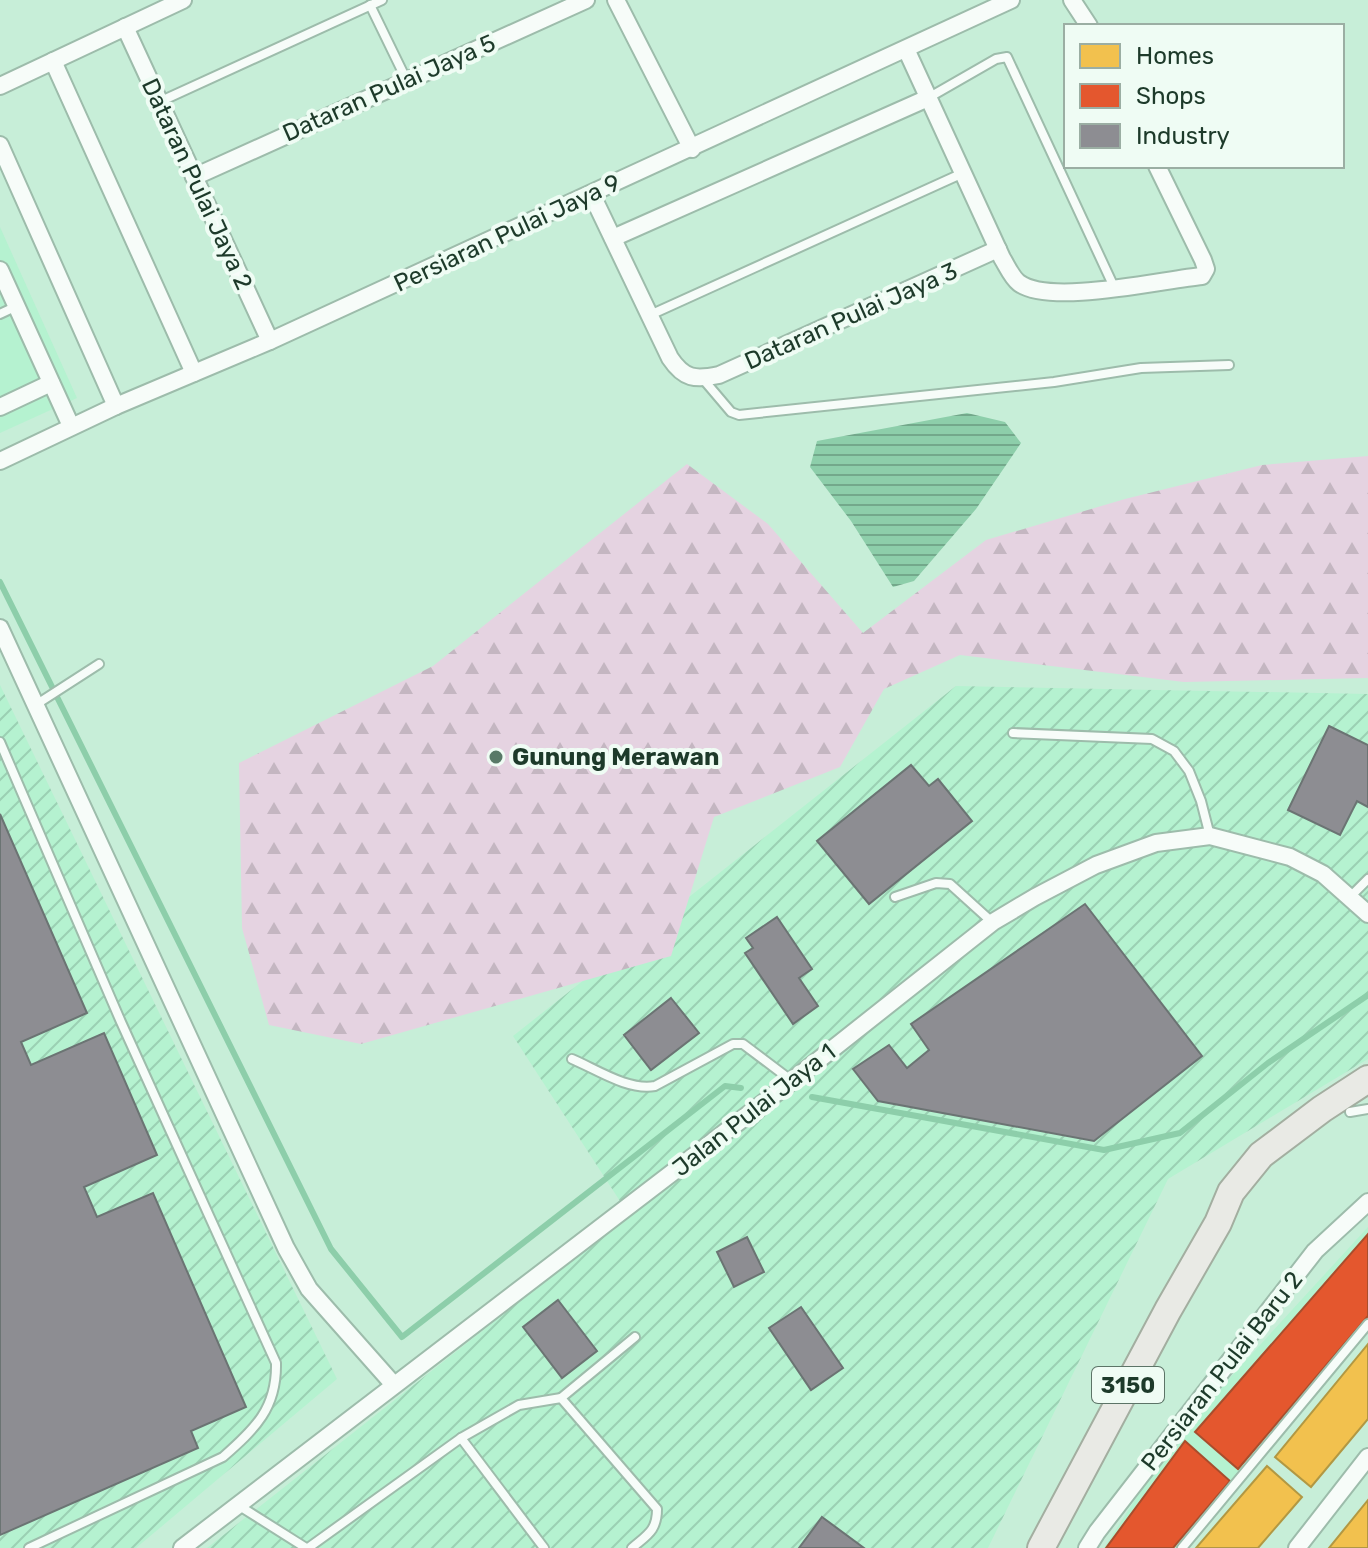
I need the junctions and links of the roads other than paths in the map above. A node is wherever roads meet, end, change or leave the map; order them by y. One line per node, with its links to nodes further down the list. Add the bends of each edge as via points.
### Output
1 (183, 0): 9 (street)
2 (382, 0): 7 (lane)
3 (586, 0): 12 (street, Dataran Pulai Jaya 5)
4 (616, 0): 17 (street)
5 (1011, 0): 10 (street, Persiaran Pulai Jaya 9)
6 (1072, 0): 8 (street)
7 (370, 5): 12 (lane); 15 (lane)
8 (1088, 24)
9 (125, 27): 11 (street); 15 (street, Dataran Pulai Jaya 2)
10 (906, 49): 14 (street); 17 (street, Persiaran Pulai Jaya 9)
11 (53, 61): 13 (street); 31 (street)
12 (406, 79): 20 (street, Dataran Pulai Jaya 5)
13 (0, 86)
14 (928, 98): 19 (street); 22 (street, Persiaran Pulai Jaya 9); 25 (lane, via 1007,57)
15 (159, 102): 20 (street, Dataran Pulai Jaya 2)
16 (0, 145): 34 (street)
17 (692, 149): 21 (street, Persiaran Pulai Jaya 9)
18 (1158, 168): 25 (street, via 1206,269 1202,276)
19 (963, 173): 23 (street); 28 (lane)
20 (194, 177): 29 (street, Dataran Pulai Jaya 2)
21 (592, 195): 22 (street); 29 (street, Persiaran Pulai Jaya 9)
22 (613, 238): 28 (street)
23 (998, 249): 25 (street, via 1017,282 1036,292); 32 (street, Dataran Pulai Jaya 3)
24 (0, 270): 26 (street)
25 (1114, 287)
26 (17, 306): 27 (lane); 33 (street)
27 (0, 314)
28 (650, 315): 32 (street, via 679,371)
29 (270, 341): 31 (street, Persiaran Pulai Jaya 9)
30 (1229, 365): 32 (lane, via 1141,368 739,415)
31 (194, 373): 34 (street, Persiaran Pulai Jaya 9)
32 (703, 378)
33 (51, 383): 35 (street); 36 (street)
34 (116, 406): 36 (street, Persiaran Pulai Jaya 9)
35 (0, 407)
36 (71, 426): 37 (street, Persiaran Pulai Jaya 9)
37 (0, 461)
38 (0, 628): 40 (street)
39 (99, 664): 40 (lane)
40 (37, 704): 57 (street, via 286,1248 309,1289)
41 (1013, 733): 43 (lane, via 1152,739 1174,751 1189,771)
42 (0, 742): 62 (lane, via 276,1363 269,1405 223,1457)
43 (1210, 836): 46 (street, Jalan Pulai Jaya 1, via 1290,857 1323,874); 48 (street, Jalan Pulai Jaya 1, via 1156,843 1096,865)
44 (1368, 879): 46 (lane)
45 (895, 897): 48 (lane, via 936,883 950,884)
46 (1350, 897): 47 (street, Jalan Pulai Jaya 1)
47 (1368, 914)
48 (993, 922): 51 (street, Jalan Pulai Jaya 1)
49 (572, 1059): 51 (lane, via 646,1087 733,1044 743,1044)
50 (1368, 1079): 54 (main road, 3150, via 1261,1155 1231,1192)
51 (792, 1081): 57 (street, Jalan Pulai Jaya 1)
52 (1362, 1107): 54 (main road, 3150, via 1275,1161)
53 (1368, 1202): 68 (street, Persiaran Pulai Baru 2, via 1315,1251)
54 (1218, 1223): 67 (main road, 3150)
55 (1368, 1324): 69 (lane)
56 (635, 1337): 58 (lane)
57 (394, 1385): 61 (street, Jalan Pulai Jaya 1)
58 (561, 1398): 59 (lane, via 519,1405); 66 (lane, via 657,1509 657,1523)
59 (461, 1438): 64 (lane); 65 (lane)
60 (1368, 1457): 70 (street)
61 (237, 1505): 63 (street, Jalan Pulai Jaya 1); 64 (lane)
62 (29, 1548)
63 (182, 1548)
64 (307, 1548)
65 (544, 1548)
66 (632, 1548)
67 (1041, 1548)
68 (1087, 1548)
69 (1182, 1548)
70 (1297, 1548)

